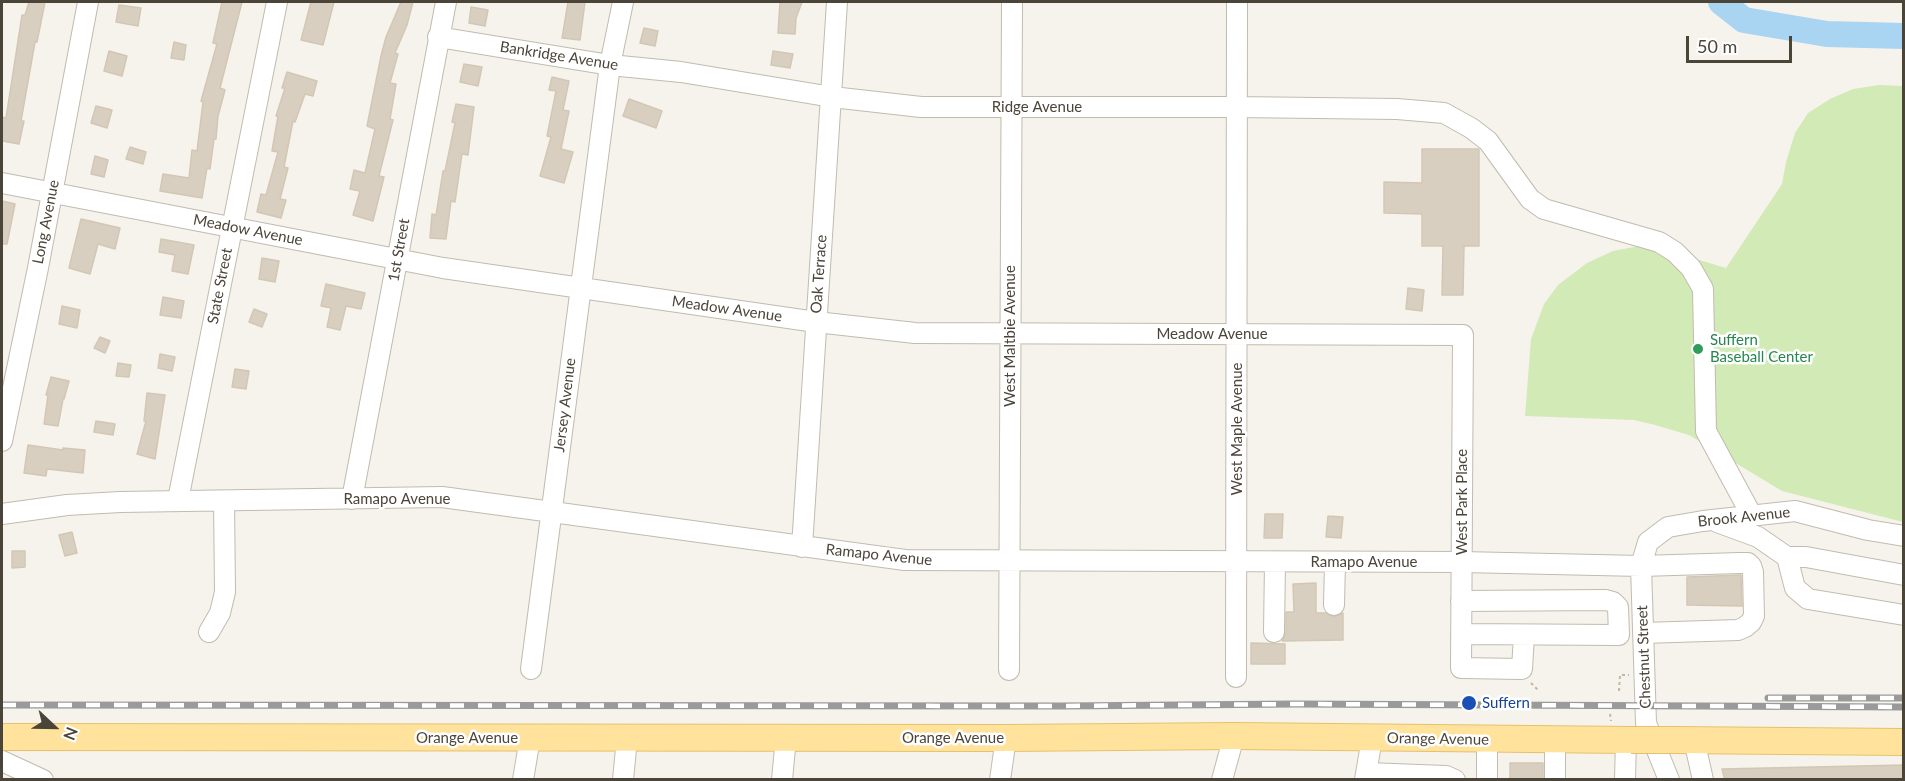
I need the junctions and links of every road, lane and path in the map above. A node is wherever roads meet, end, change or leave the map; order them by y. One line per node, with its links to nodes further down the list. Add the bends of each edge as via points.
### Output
1 (88, 2): 15 (street, Long Avenue)
2 (276, 2): 16 (street, State Street)
3 (446, 2): 8 (street, 1st Street)
4 (623, 2): 9 (street)
5 (837, 2): 11 (street, Oak Terrace)
6 (1012, 2): 12 (street, West Maltbie Avenue)
7 (1237, 2): 13 (street, West Maple Avenue)
8 (438, 37): 9 (street, Bankridge Avenue); 17 (street, 1st Street)
9 (610, 65): 10 (street, Bankridge Avenue); 18 (street, Jersey Avenue)
10 (681, 72): 11 (street, Ridge Avenue)
11 (832, 97): 12 (street, Ridge Avenue, via 921,107); 19 (street, Oak Terrace)
12 (1011, 107): 13 (street, Ridge Avenue); 20 (street, West Maltbie Avenue)
13 (1236, 107): 21 (street, West Maple Avenue); 29 (street, Ridge Avenue, via 1444,113 1488,141 1530,200 1544,209 1659,242 1675,252 1691,268 1703,289 1706,431)
14 (2, 183): 15 (street, Meadow Avenue)
15 (52, 193): 16 (street, Meadow Avenue); 23 (street, Long Avenue)
16 (232, 227): 17 (street, Meadow Avenue); 25 (street, State Street)
17 (398, 260): 18 (street, Meadow Avenue); 24 (street, 1st Street)
18 (580, 289): 19 (street, Meadow Avenue); 27 (street, Jersey Avenue)
19 (816, 321): 20 (street, Meadow Avenue, via 915,333); 32 (street, Oak Terrace)
20 (1010, 334): 21 (street, Meadow Avenue); 34 (street, West Maltbie Avenue)
21 (1237, 334): 22 (street, Meadow Avenue); 35 (street, West Maple Avenue)
22 (1463, 335): 38 (street, West Park Place)
23 (2, 441)
24 (352, 499): 26 (street, Ramapo Avenue); 27 (street, Ramapo Avenue, via 442,497)
25 (178, 500): 26 (street, Ramapo Avenue); 28 (street, Ramapo Avenue, via 67,505)
26 (224, 501): 44 (street, via 225,592 220,613)
27 (552, 513): 32 (street, Ramapo Avenue); 49 (street, Jersey Avenue)
28 (2, 514)
29 (1752, 516): 30 (street, Brook Avenue); 31 (street, Brook Avenue, via 1795,511)
30 (1712, 520): 33 (street, via 1758,537); 39 (street, Brook Avenue, via 1668,527 1648,542)
31 (1904, 536)
32 (802, 547): 34 (street, Ramapo Avenue, via 906,560)
33 (1787, 557): 40 (street); 43 (street, via 1796,588 1808,599)
34 (1009, 561): 35 (street, Ramapo Avenue); 50 (street, West Maltbie Avenue)
35 (1236, 562): 36 (street, Ramapo Avenue); 52 (street, West Maple Avenue)
36 (1275, 562): 37 (street, Ramapo Avenue); 45 (street)
37 (1335, 562): 38 (street, Ramapo Avenue); 42 (street)
38 (1462, 562): 39 (street, Ramapo Avenue); 41 (street, West Park Place)
39 (1641, 566): 46 (street, Chestnut Street); 46 (street, Ramapo Avenue, via 1748,563 1754,572 1754,616 1745,627)
40 (1904, 575)
41 (1461, 601): 47 (street, West Park Place); 48 (street, via 1606,600 1618,607 1619,635)
42 (1334, 605)
43 (1904, 615)
44 (209, 632)
45 (1274, 632)
46 (1643, 633): 82 (street, Chestnut Street, via 1646,723)
47 (1461, 634): 48 (street); 48 (street, West Park Place, via 1461,668 1522,669)
48 (1524, 636)
49 (531, 669)
50 (1009, 670)
51 (1620, 675): 55 (path)
52 (1236, 677)
53 (1529, 681): 54 (path)
54 (1539, 691)
55 (1619, 691)
56 (1610, 714): 57 (path)
57 (1622, 734): 67 (main road, Orange Avenue); 68 (main road, Orange Avenue, bridge); 81 (street)
58 (1234, 736): 64 (main road, Orange Avenue); 65 (main road, Orange Avenue); 77 (street)
59 (2, 737): 60 (main road, Orange Avenue)
60 (27, 737): 62 (main road, Orange Avenue); 72 (street)
61 (786, 737): 63 (main road, Orange Avenue); 64 (main road, Orange Avenue); 75 (street)
62 (530, 738): 63 (main road, Orange Avenue); 73 (street)
63 (627, 738): 74 (street)
64 (1006, 738): 76 (street)
65 (1372, 738): 66 (main road, Orange Avenue); 71 (street)
66 (1487, 739): 67 (main road, Orange Avenue); 79 (street)
67 (1555, 740): 80 (street)
68 (1683, 740): 69 (main road, Orange Avenue); 83 (street)
69 (1904, 742)
70 (2, 761): 72 (street)
71 (1366, 776): 78 (street, via 1446,776)
72 (31, 777)
73 (523, 780)
74 (622, 780)
75 (782, 780)
76 (1000, 780)
77 (1221, 780)
78 (1455, 780)
79 (1487, 780)
80 (1555, 780)
81 (1625, 780)
82 (1669, 780)
83 (1703, 780)

